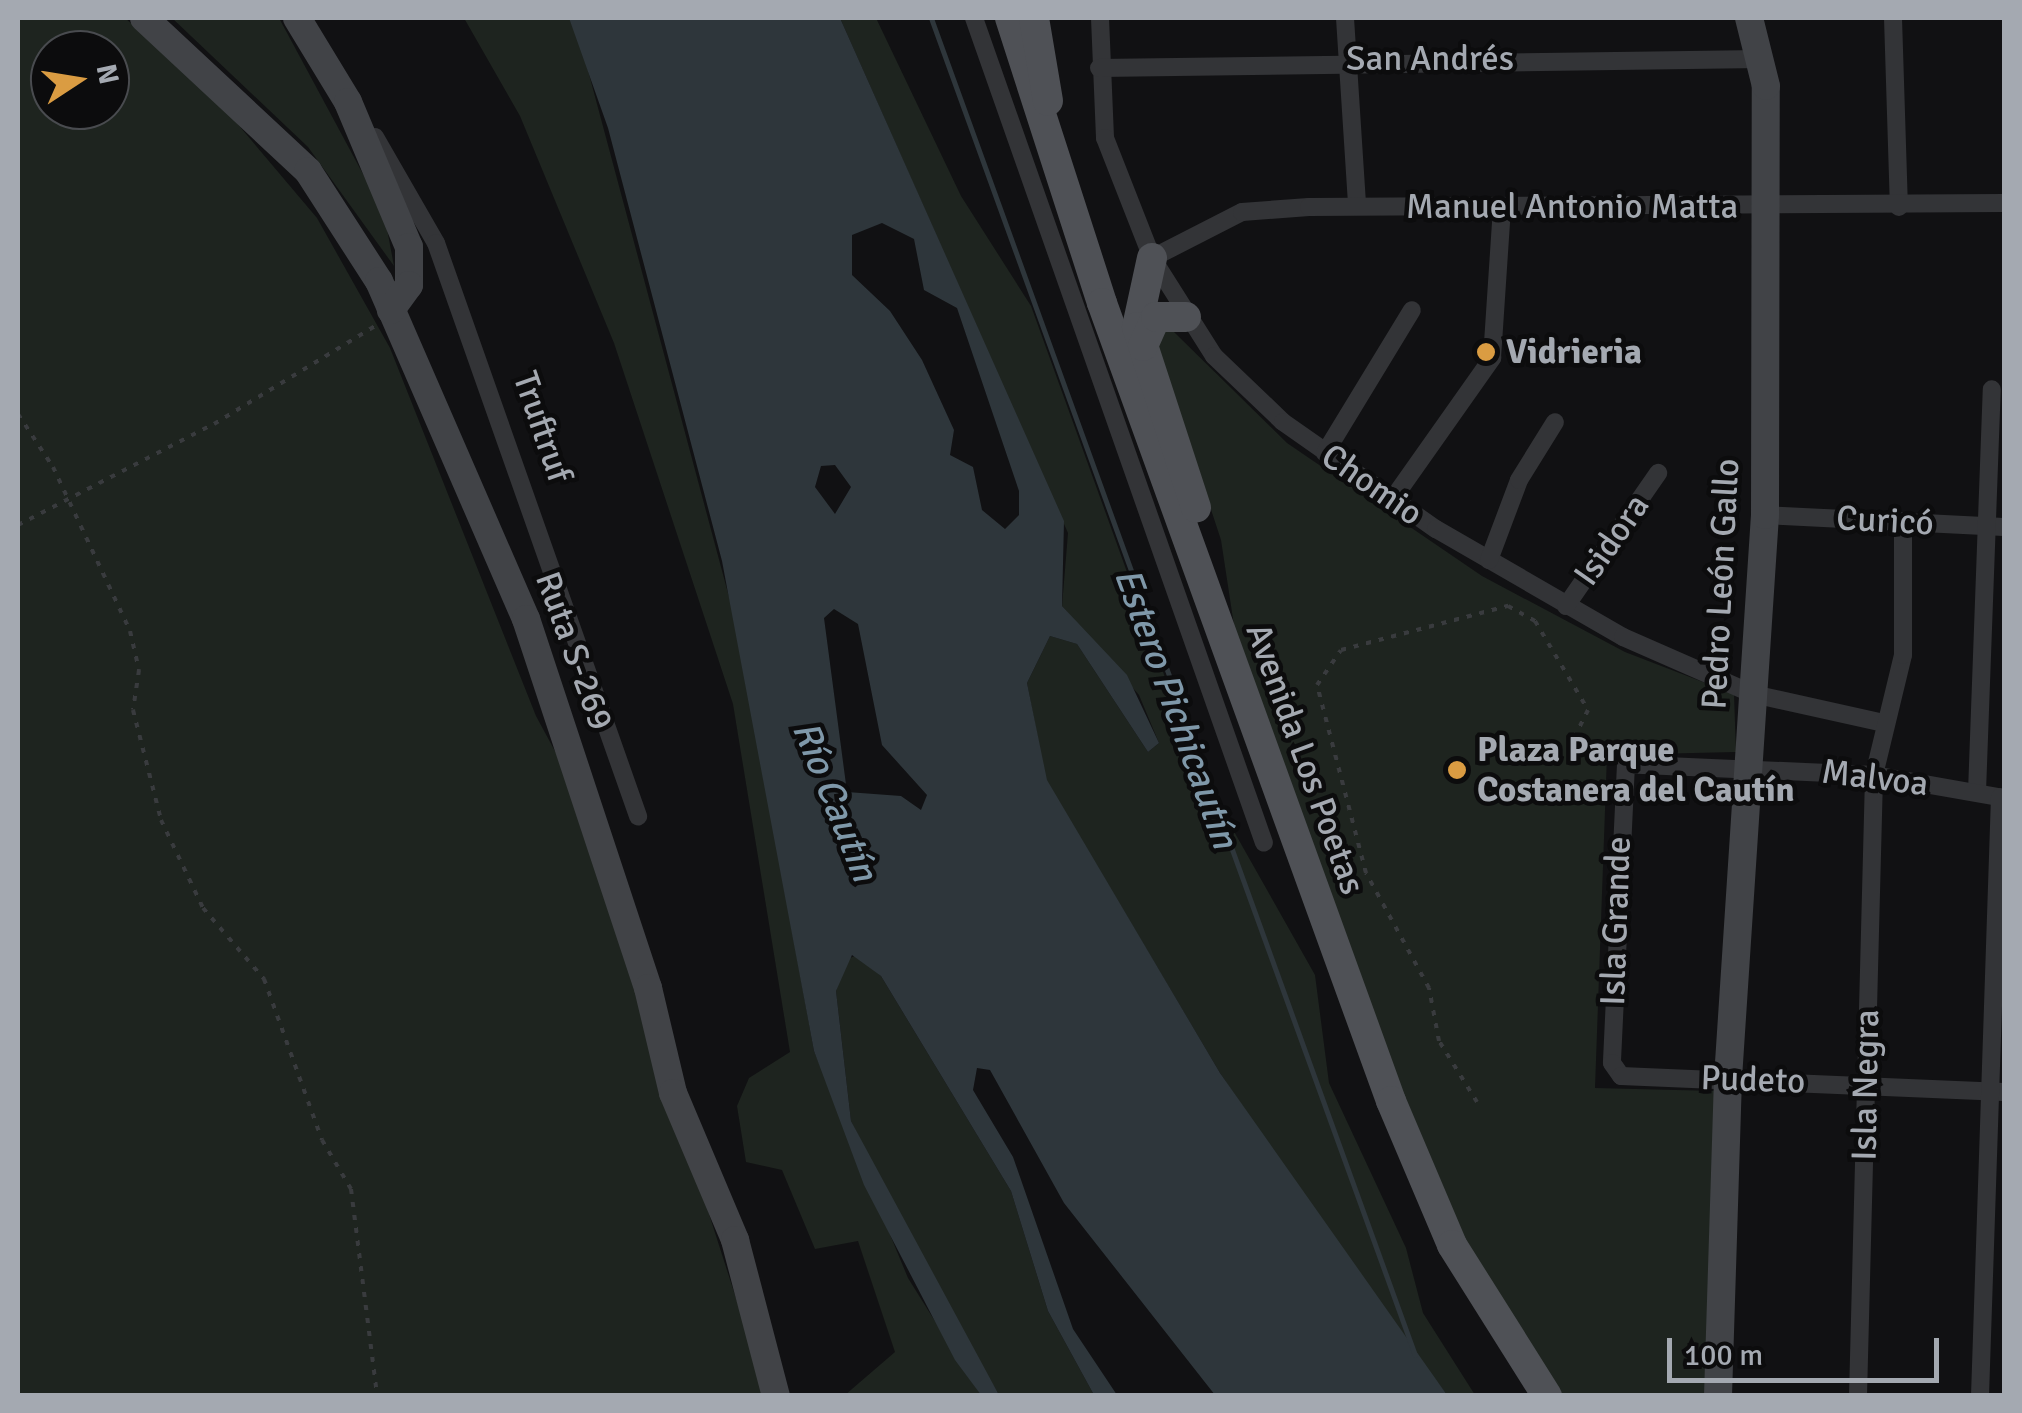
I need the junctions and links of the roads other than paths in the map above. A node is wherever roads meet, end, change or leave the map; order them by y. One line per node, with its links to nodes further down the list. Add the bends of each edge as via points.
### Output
1 (144, 18): 21 (street, Ruta S-269, via 308,171)
2 (298, 18): 13 (street, Truftruf)
3 (974, 18): 44 (street)
4 (1010, 18): 14 (main road, Avenida Los Poetas)
5 (1034, 18): 14 (main road, Avenida Los Poetas)
6 (1100, 18): 12 (street, Chomio)
7 (1344, 18): 10 (street)
8 (1749, 18): 11 (street, Pedro León Gallo)
9 (1893, 18): 17 (street)
10 (1348, 59): 11 (street, San Andrés); 12 (street, San Andrés); 16 (street)
11 (1761, 59): 19 (street, Pedro León Gallo)
12 (1100, 68): 20 (street, Chomio, via 1106,138)
13 (337, 82): 21 (street, Truftruf, via 410,247 408,285); 43 (street, Truftruf, via 436,242)
14 (1050, 124): 35 (main road, Avenida Los Poetas, via 1102,303)
15 (2004, 203): 17 (street, Manuel Antonio Matta)
16 (1357, 206): 18 (street, Manuel Antonio Matta); 20 (street, Manuel Antonio Matta, via 1242,212)
17 (1899, 207): 19 (street, Manuel Antonio Matta)
18 (1502, 208): 19 (street, Manuel Antonio Matta); 29 (street, via 1492,358)
19 (1765, 208): 30 (street, Pedro León Gallo)
20 (1152, 258): 23 (street, Chomio); 24 (main road, via 1138,301)
21 (391, 310): 49 (street, Ruta S-269, via 526,618 673,1094 735,1240)
22 (1412, 310): 27 (street)
23 (1186, 317): 24 (main road, via 1156,317); 27 (street, Chomio, via 1242,385)
24 (1143, 346): 35 (main road, via 1212,554)
25 (1992, 389): 32 (street)
26 (1555, 422): 33 (street, via 1518,480)
27 (1325, 452): 29 (street, Chomio)
28 (1658, 474): 34 (street, Isidora)
29 (1392, 500): 33 (street, Chomio)
30 (1765, 515): 31 (street, Curicó); 36 (street, Pedro León Gallo)
31 (1903, 521): 32 (street, Curicó); 37 (street, Isla Negra, via 1903,655)
32 (1996, 526): 41 (street)
33 (1489, 560): 34 (street, Chomio)
34 (1566, 606): 36 (street, Chomio)
35 (1224, 646): 50 (main road, Avenida Los Poetas, via 1452,1245)
36 (1754, 694): 37 (street, Chomio); 39 (street, Pedro León Gallo)
37 (1884, 724): 40 (street, Isla Negra)
38 (1626, 764): 39 (street, Malvoa); 45 (street, Isla Grande, via 1612,1063)
39 (1748, 764): 40 (street, Malvoa); 46 (street, Pedro León Gallo)
40 (1874, 775): 41 (street, Malvoa); 47 (street, Isla Negra)
41 (1977, 792): 42 (street, Malvoa)
42 (2002, 797): 48 (street)
43 (638, 816)
44 (1264, 843)
45 (1621, 1076): 46 (street, Pudeto)
46 (1728, 1078): 47 (street, Pudeto); 51 (street, Pedro León Gallo)
47 (1866, 1085): 48 (street, Pudeto); 52 (street, Isla Negra)
48 (1998, 1092): 53 (street)
49 (776, 1396)
50 (1547, 1396)
51 (1718, 1396)
52 (1858, 1396)
53 (1980, 1396)

